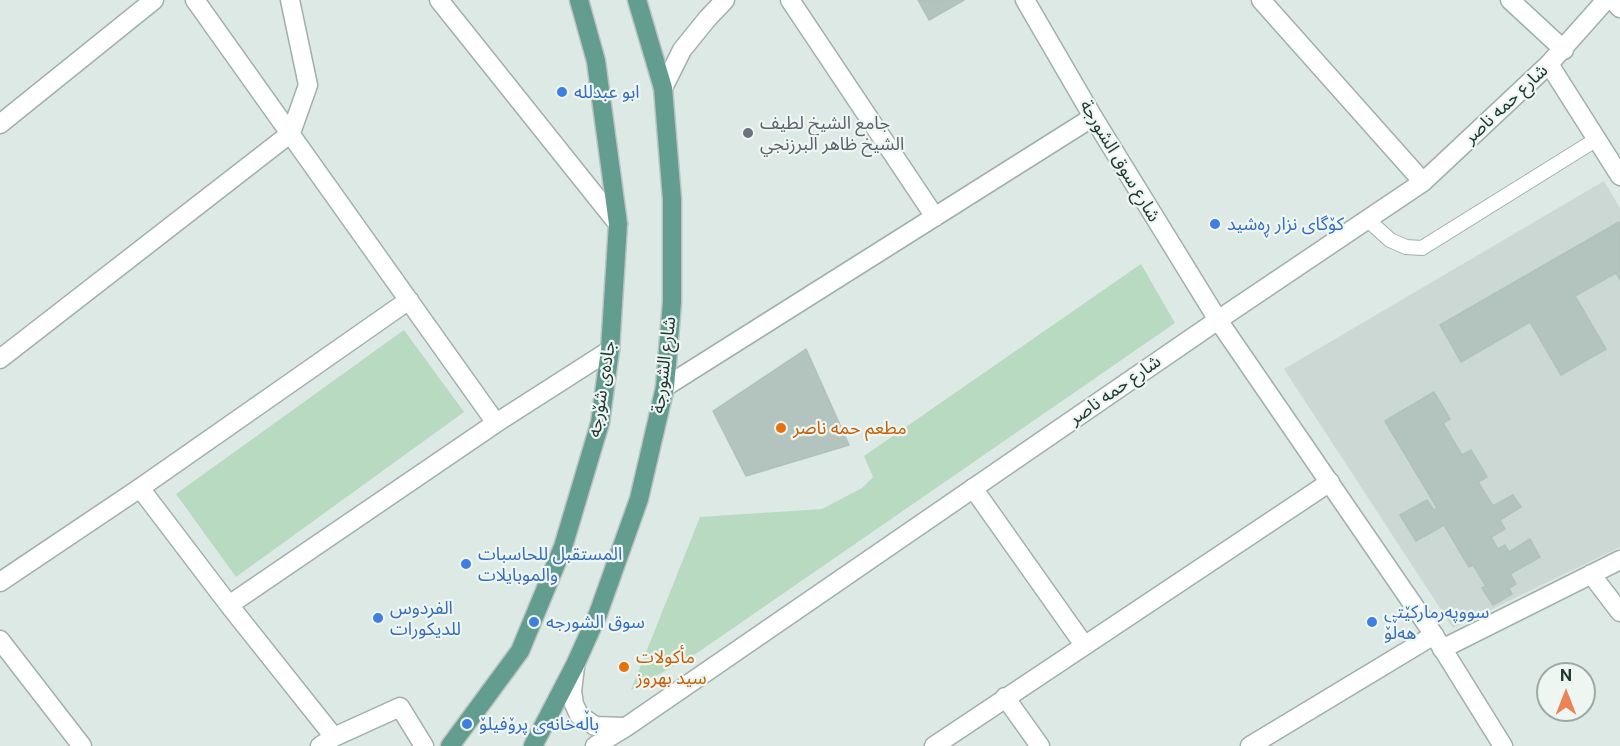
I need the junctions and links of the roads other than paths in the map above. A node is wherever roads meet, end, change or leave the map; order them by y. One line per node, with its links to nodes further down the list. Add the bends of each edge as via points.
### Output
1 (154, 0): 19 (street)
2 (195, 0): 20 (street)
3 (290, 0): 20 (street, via 308,86)
4 (439, 0): 26 (street)
5 (579, 0): 26 (main road, جادەی شۆرجە, via 596,61)
6 (638, 0): 17 (main road, شارع الشورجة)
7 (725, 0): 17 (street, via 682,50)
8 (790, 0): 24 (street)
9 (1025, 0): 18 (street, شارع سوق الشورجة)
10 (1261, 0): 23 (street)
11 (1510, 0): 15 (street)
12 (1606, 0): 15 (street, شارع حمه ناصر)
13 (1613, 0): 14 (street)
14 (1620, 8)
15 (1564, 50): 16 (street, شارع حمه ناصر)
16 (1550, 64): 21 (street); 23 (street, شارع حمه ناصر)
17 (663, 88): 31 (main road, شارع الشورجة, via 672,199 672,303)
18 (1093, 117): 24 (street); 28 (street, شارع سوق الشورجة)
19 (0, 124)
20 (291, 132): 27 (street); 30 (street)
21 (1596, 139): 22 (street); 25 (lane, via 1422,248 1406,248 1390,240)
22 (1620, 176)
23 (1423, 182): 25 (street, شارع حمه ناصر)
24 (935, 218): 31 (street)
25 (1367, 219): 28 (street, شارع حمه ناصر)
26 (618, 224): 29 (main road, جادەی شۆرجە)
27 (409, 300): 32 (street); 34 (street)
28 (1218, 320): 33 (street, شارع سوق الشورجة); 35 (street, شارع حمه ناصر)
29 (610, 350): 32 (street); 50 (main road, جادەی شۆرجە, via 600,423 563,547 520,651)
30 (0, 359)
31 (665, 387): 44 (main road, شارع الشورجة, via 639,499 598,614)
32 (496, 423): 39 (street)
33 (1330, 482): 42 (street, شارع سوق الشورجة); 43 (street)
34 (140, 488): 38 (street); 39 (street)
35 (974, 488): 43 (street); 46 (street, شارع حمه ناصر)
36 (1620, 560): 37 (street)
37 (1591, 574): 40 (street); 42 (street)
38 (0, 582)
39 (229, 605): 47 (street)
40 (1620, 612)
41 (0, 640): 48 (street)
42 (1438, 642): 55 (street); 56 (street, شارع سوق الشورجة)
43 (1084, 645): 45 (street)
44 (575, 665): 46 (street, via 572,691 579,715 595,726); 51 (main road, شارع الشورجة)
45 (1005, 697): 53 (street); 54 (street)
46 (626, 727): 52 (street, شارع حمه ناصر)
47 (327, 741): 49 (street, via 400,707)
48 (82, 746)
49 (424, 746)
50 (450, 746)
51 (533, 746)
52 (595, 746)
53 (934, 746)
54 (1040, 746)
55 (1251, 746)
56 (1503, 746)

